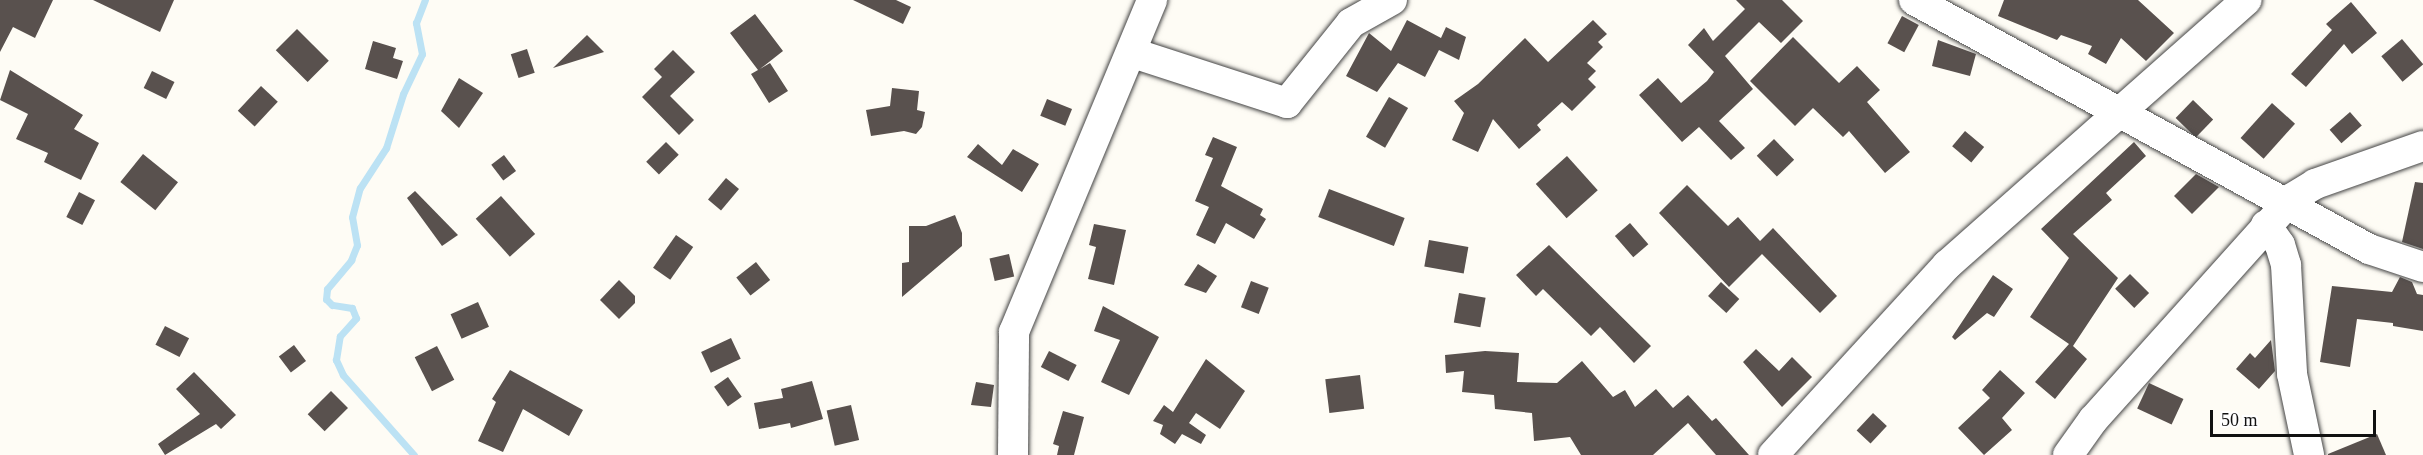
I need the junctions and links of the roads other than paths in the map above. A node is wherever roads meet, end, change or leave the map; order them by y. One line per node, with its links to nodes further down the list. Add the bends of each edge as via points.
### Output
1 (1152, 0): 5 (street)
2 (1392, 0): 5 (street, via 1351,23 1287,103)
3 (1914, 0): 6 (street)
4 (2247, 0): 6 (street)
5 (1133, 53): 10 (street, via 1014,332)
6 (2120, 110): 8 (street); 11 (street, via 1947,265)
7 (2423, 146): 8 (street, via 2315,184)
8 (2276, 215): 9 (street); 12 (street, via 2093,420); 13 (street, via 2286,265 2292,374)
9 (2423, 267)
10 (1013, 455)
11 (1773, 455)
12 (2068, 455)
13 (2309, 455)

